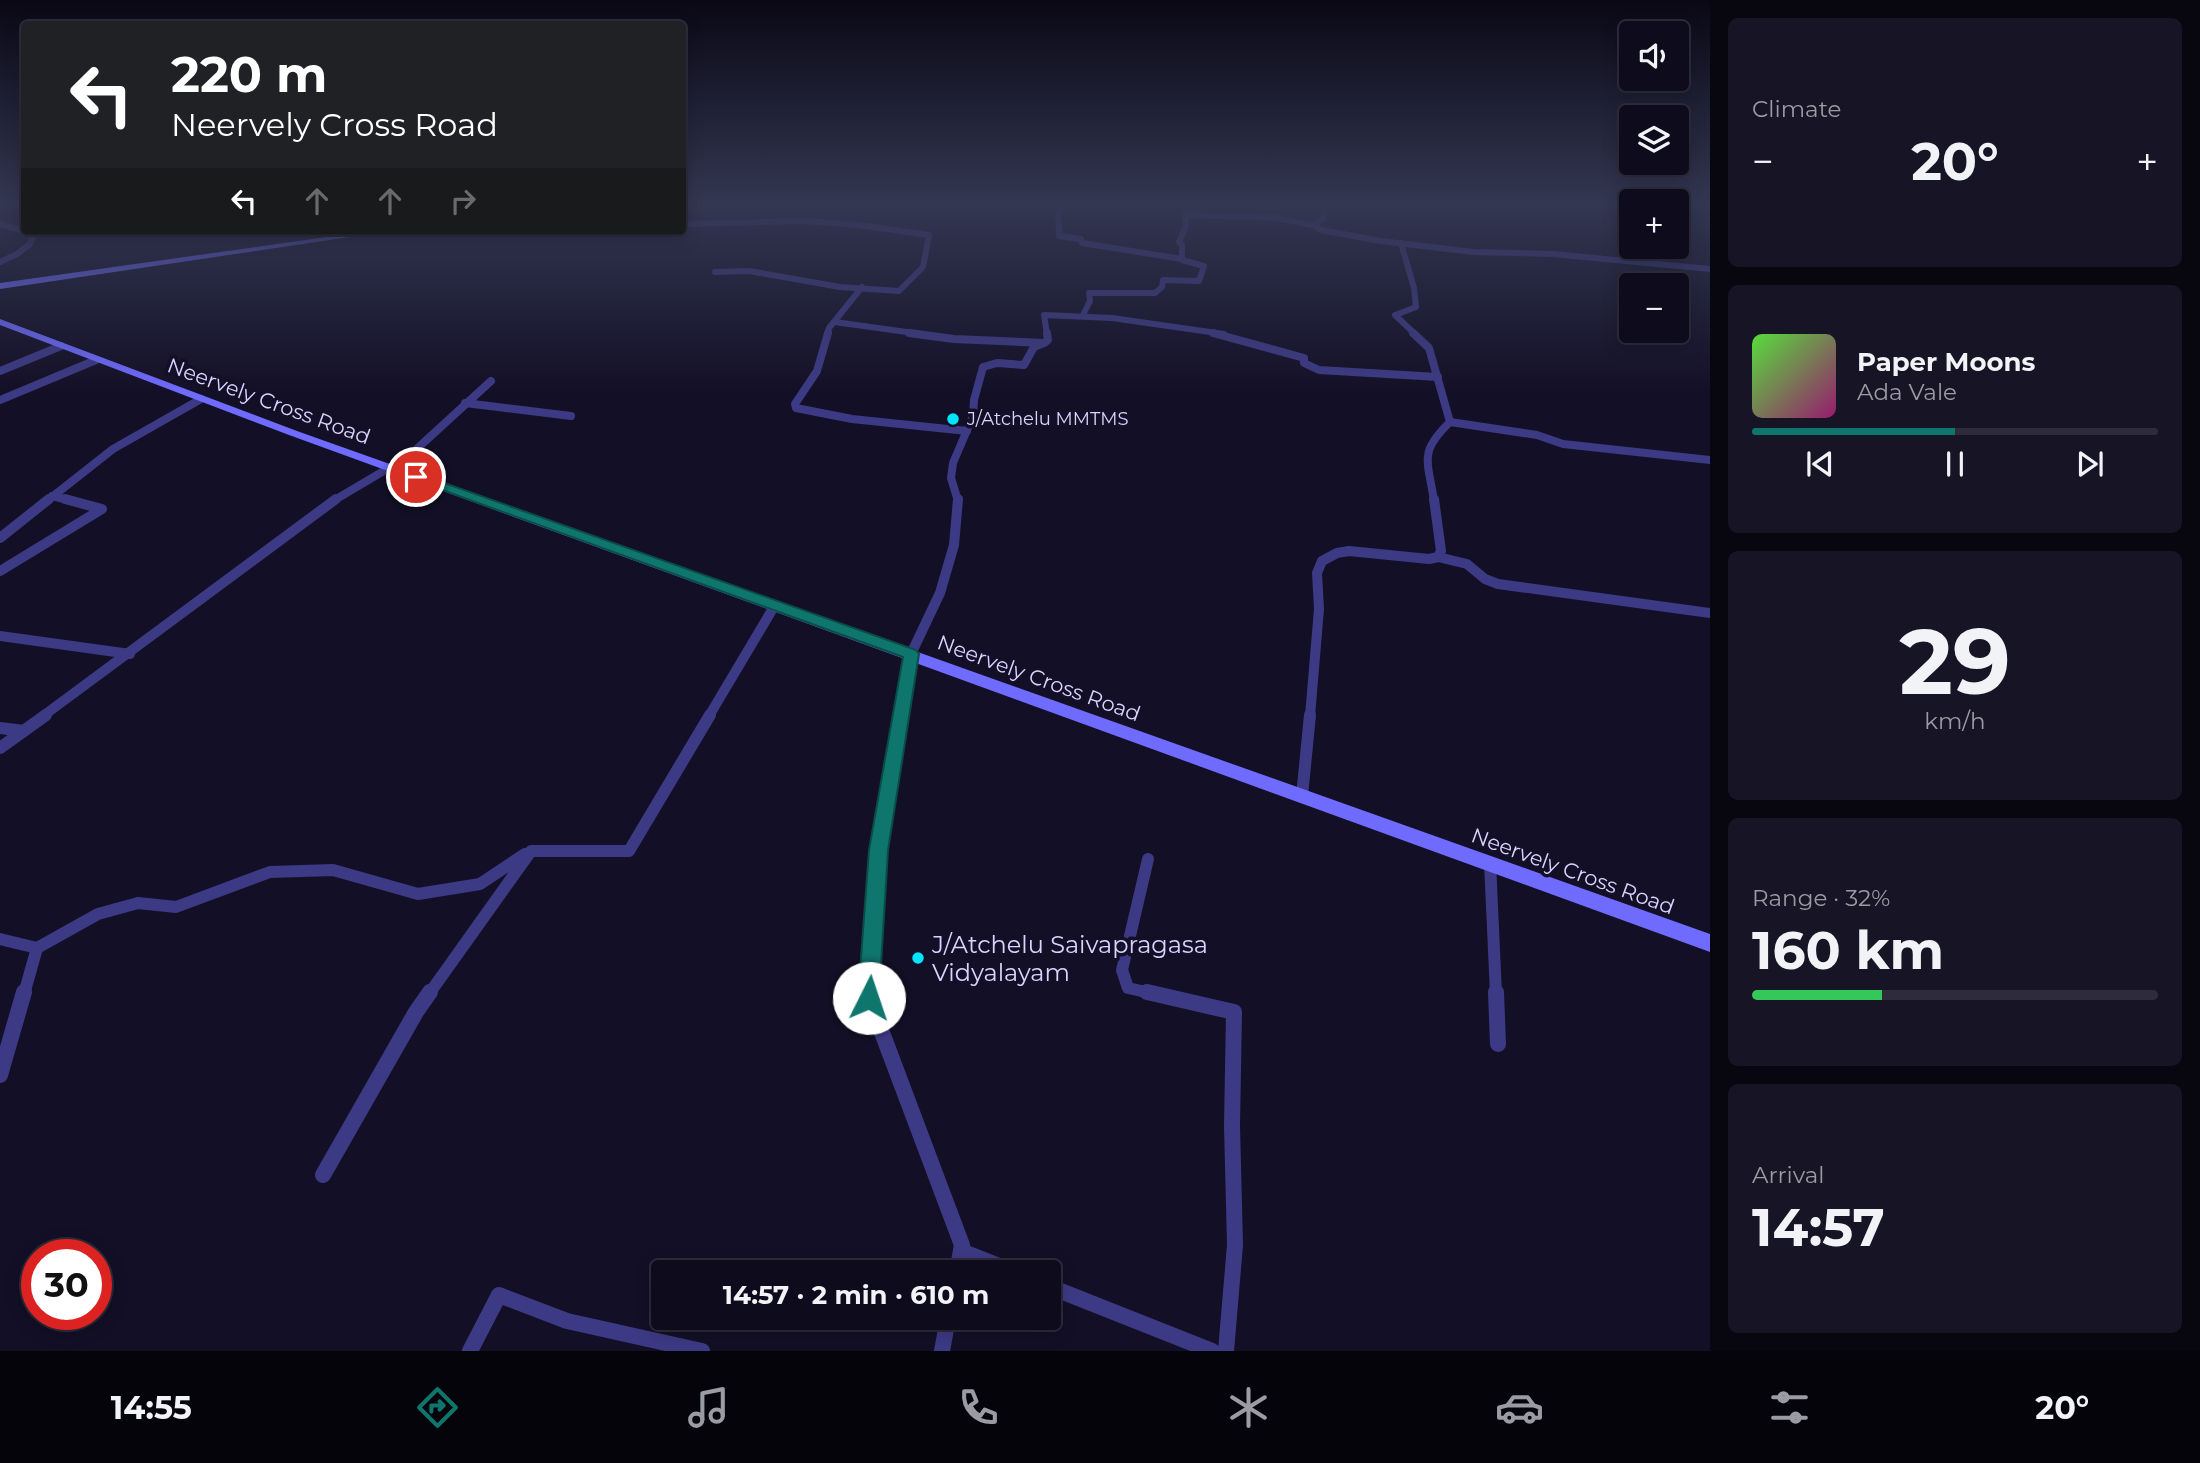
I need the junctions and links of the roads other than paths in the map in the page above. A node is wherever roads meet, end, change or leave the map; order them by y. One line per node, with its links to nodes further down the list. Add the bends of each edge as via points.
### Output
1 (133, 267): 8 (street)
2 (923, 267): 9 (street, via 899,290)
3 (1204, 267): 10 (street, via 1199,281 1163,280 1155,293 1089,293)
4 (1408, 267): 17 (street, via 1416,307 1395,315 1429,348)
5 (1681, 267): 6 (street)
6 (1710, 270)
7 (715, 271): 9 (street, via 754,271)
8 (0, 286)
9 (862, 287): 12 (street)
10 (1083, 315): 13 (street, via 1044,315 1048,334); 17 (street, via 1223,334 1304,358 1309,368 1319,370)
11 (0, 322): 14 (street, Neervely Cross Road)
12 (835, 322): 13 (street, via 954,339); 24 (street, via 829,328 817,371 794,404 796,408)
13 (1044, 343): 24 (street, via 1034,347 1024,365 986,364)
14 (61, 346): 15 (street, Neervely Cross Road); 16 (street)
15 (96, 360): 19 (street, Neervely Cross Road); 20 (street)
16 (0, 371)
17 (1438, 377): 23 (street)
18 (491, 381): 21 (street)
19 (201, 399): 26 (street, Neervely Cross Road); 27 (street, via 113,449)
20 (0, 400)
21 (465, 403): 22 (street); 26 (street, via 409,456)
22 (571, 416)
23 (1450, 422): 25 (street, via 1537,435 1563,444); 29 (street, via 1427,452 1441,551)
24 (967, 431): 35 (street, via 951,478 958,501 954,545 940,593)
25 (1710, 460)
26 (390, 467): 31 (street, Neervely Cross Road); 34 (street, via 332,502)
27 (52, 496): 28 (street); 30 (street, via 102,509)
28 (0, 538)
29 (1438, 557): 32 (street, via 1467,564 1498,584); 39 (street, via 1351,551 1331,554 1319,564 1313,694)
30 (0, 571)
31 (775, 605): 35 (street, Neervely Cross Road); 40 (street, via 629,851)
32 (1710, 613)
33 (0, 636): 34 (street)
34 (130, 654): 37 (street)
35 (911, 654): 39 (street, Neervely Cross Road); 49 (street, via 878,850 869,998)
36 (0, 728): 37 (street)
37 (24, 731): 38 (street)
38 (0, 748)
39 (1302, 796): 42 (street, Neervely Cross Road)
40 (531, 850): 45 (street, via 480,884 418,894 333,870 270,872 176,907 138,904 98,914); 48 (street, via 416,1012)
41 (1148, 859): 58 (street, via 1122,970 1128,988 1234,1012 1235,1245)
42 (1490, 863): 44 (street, Neervely Cross Road); 46 (street)
43 (0, 939): 45 (street)
44 (1710, 943)
45 (37, 948): 47 (street)
46 (1498, 1044)
47 (0, 1075)
48 (323, 1175)
49 (961, 1251): 50 (street); 51 (street)
50 (959, 1260)
51 (984, 1260)
52 (1061, 1291): 57 (street)
53 (946, 1330): 56 (street)
54 (470, 1351): 55 (street, via 499,1295 568,1321)
55 (702, 1351)
56 (942, 1351)
57 (1212, 1351)
58 (1226, 1351)

